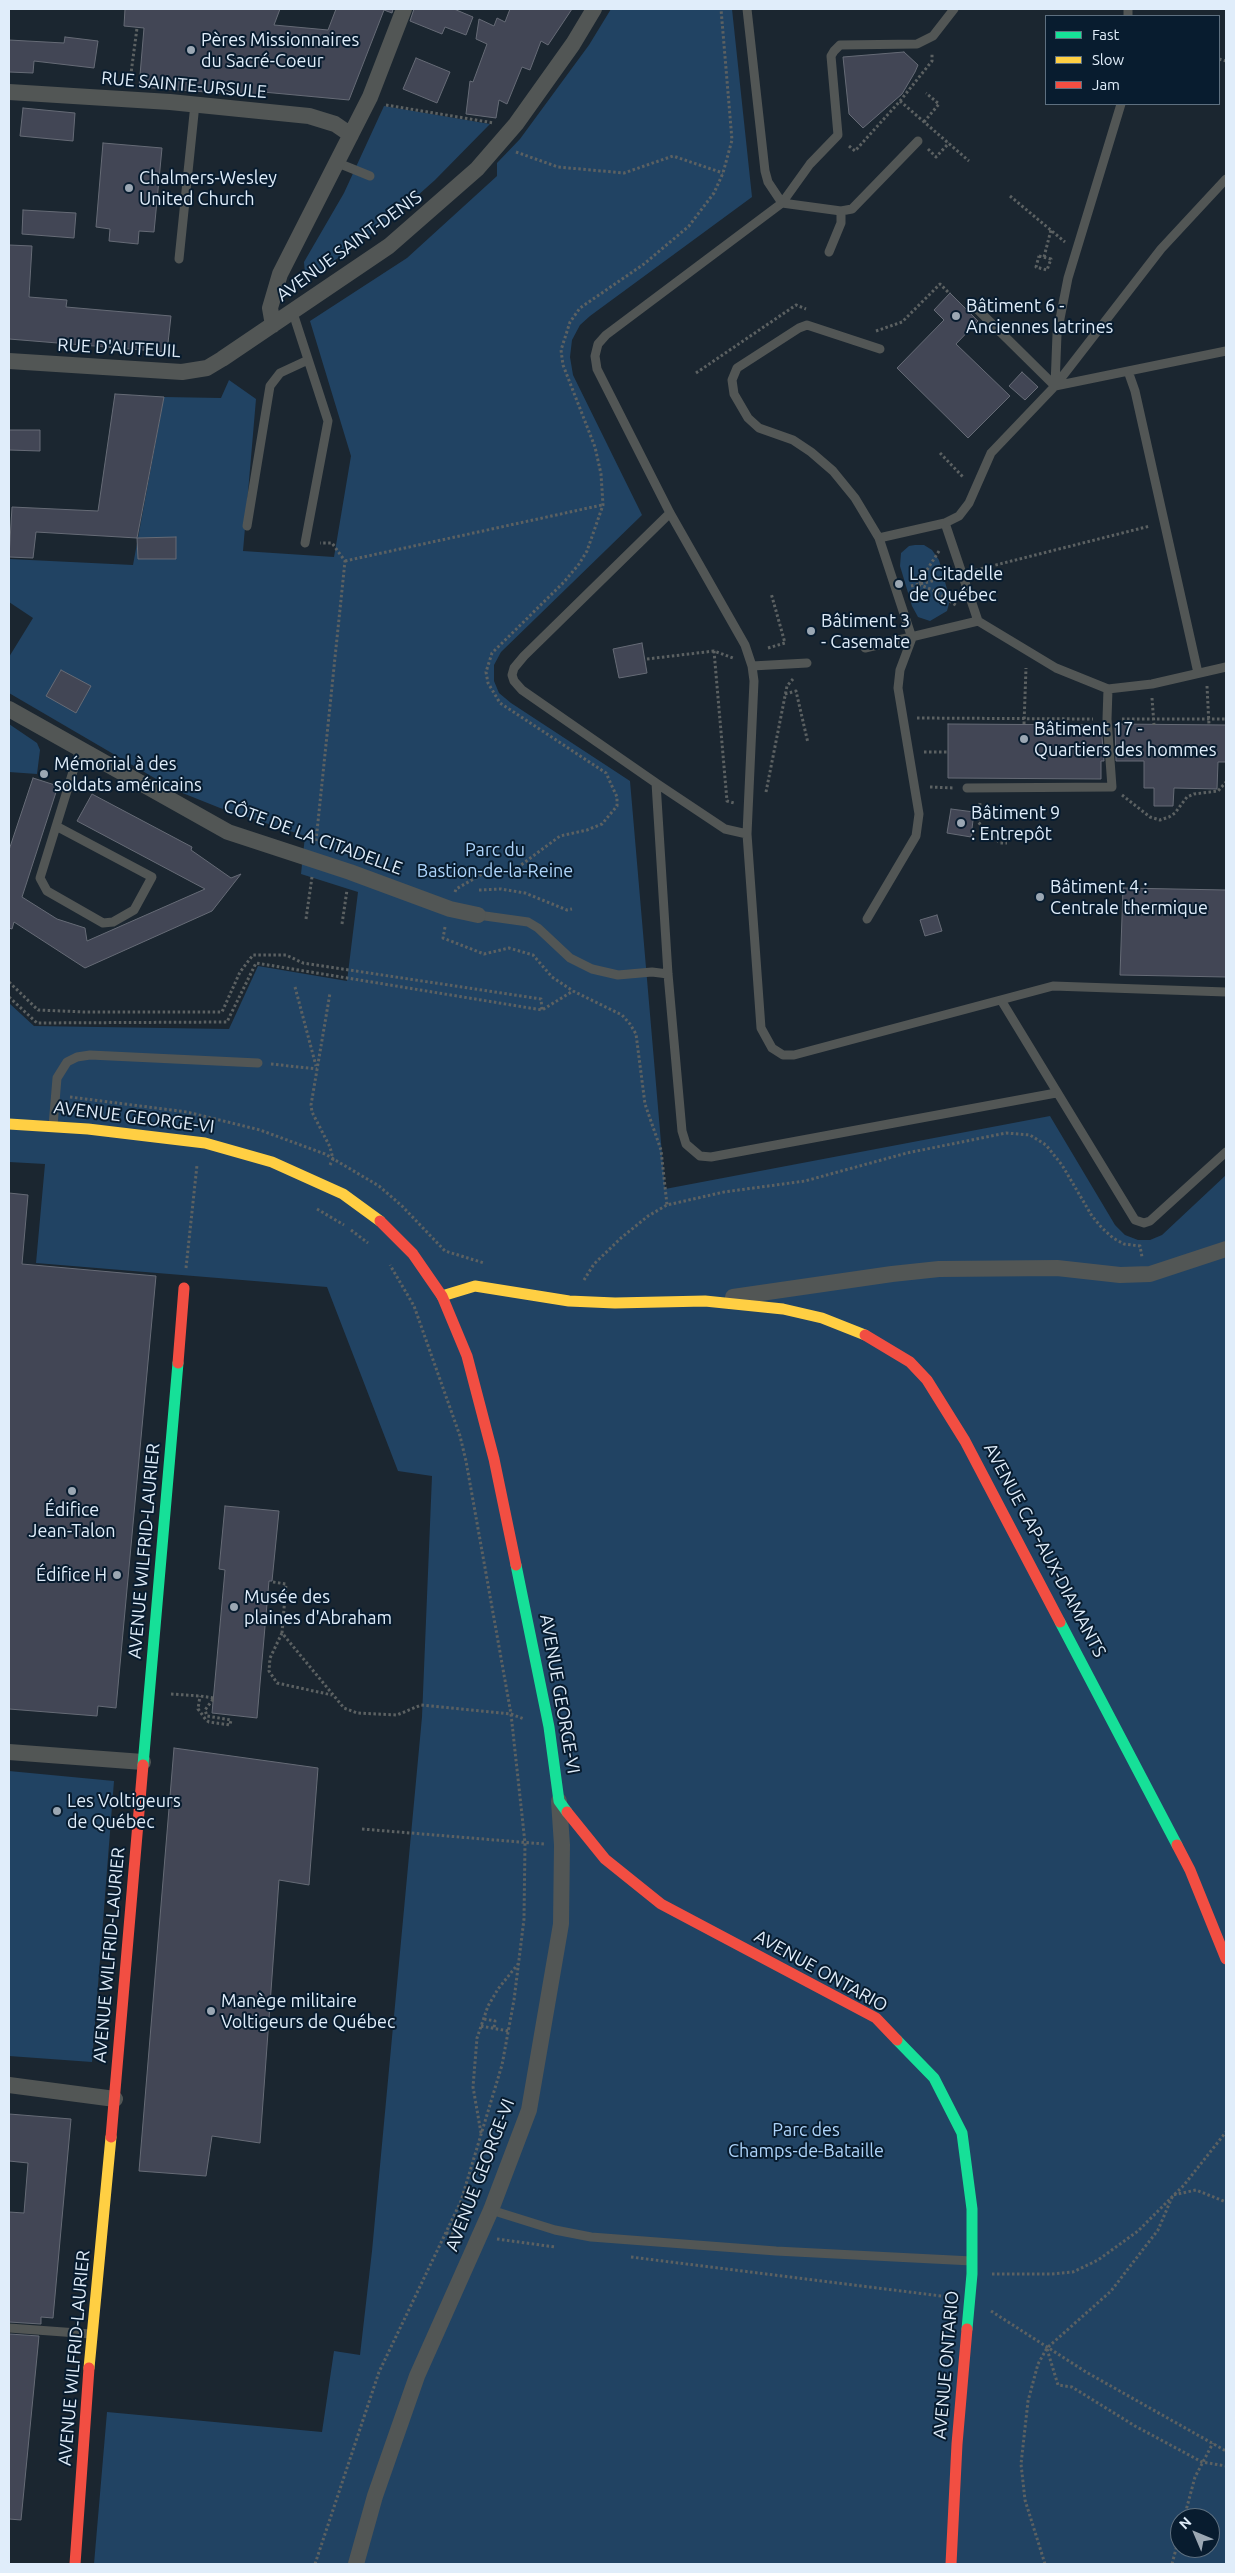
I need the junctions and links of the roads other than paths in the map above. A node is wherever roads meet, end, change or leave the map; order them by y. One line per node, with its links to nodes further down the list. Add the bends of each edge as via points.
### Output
1 (404, 9): 8 (street, via 370,97)
2 (594, 9): 18 (street, AVENUE SAINT-DENIS, via 516,124 477,169 389,246)
3 (747, 9): 13 (lane, via 765,171 768,182)
4 (954, 9): 13 (lane, via 933,36 917,44 840,45 834,51 831,56 838,135 810,164)
5 (9, 92): 6 (street, RUE SAINTE-URSULE)
6 (196, 104): 8 (street, RUE SAINTE-URSULE, via 310,116 335,124); 16 (lane)
7 (1120, 105): 25 (lane, via 1068,278 1058,334)
8 (351, 135): 10 (street)
9 (918, 141): 14 (lane, via 862,202)
10 (338, 163): 11 (lane); 19 (street, via 280,274 270,308)
11 (370, 176)
12 (1226, 179): 25 (lane, via 1160,249)
13 (782, 203): 14 (lane); 26 (lane, via 606,334 598,344 595,356 597,369)
14 (841, 211): 15 (lane, via 841,223)
15 (829, 252)
16 (179, 259)
17 (972, 304): 25 (lane)
18 (293, 313): 19 (street, AVENUE SAINT-DENIS); 22 (lane)
19 (273, 325): 23 (street, RUE D'AUTEUIL, via 222,359 196,371)
20 (880, 348): 29 (lane, via 807,325 737,368 732,380 734,394 748,418 759,428 793,440 833,471 855,498)
21 (1226, 351): 24 (lane)
22 (308, 360): 28 (lane, via 280,373 270,386); 30 (lane, via 328,420)
23 (9, 361)
24 (1128, 371): 25 (lane); 37 (lane)
25 (1055, 386): 27 (lane, via 991,453 970,503 959,516)
26 (670, 513): 35 (lane, via 745,644); 41 (lane, via 524,656 512,675 522,690)
27 (945, 523): 29 (lane); 31 (lane)
28 (247, 526)
29 (879, 538): 32 (lane)
30 (305, 543)
31 (978, 622): 32 (lane); 38 (lane, via 1056,668)
32 (912, 638): 33 (lane); 46 (lane, via 900,670 898,688 919,814 916,836)
33 (865, 648)
34 (807, 663): 35 (lane)
35 (752, 666): 44 (lane)
36 (1226, 666): 37 (lane)
37 (1202, 672): 38 (lane, via 1152,684)
38 (1108, 688): 42 (lane, via 1112,787)
39 (9, 709): 40 (street, CÔTE DE LA CITADELLE)
40 (80, 749): 43 (lane); 45 (street, CÔTE DE LA CITADELLE, via 228,832)
41 (656, 783): 44 (lane, via 725,829); 47 (lane)
42 (967, 788)
43 (56, 826): 43 (lane, via 40,878 47,891 103,923 113,922 134,910 152,877)
44 (748, 834): 49 (lane, via 761,1028 772,1048 783,1055 794,1056)
45 (478, 916): 47 (lane, via 528,922 570,958 592,969 618,975)
46 (867, 919)
47 (668, 974): 51 (lane, via 682,1131 686,1144 700,1156 711,1157)
48 (1226, 992): 49 (lane, via 1053,986)
49 (1001, 1000): 51 (lane)
50 (258, 1063): 53 (lane, via 90,1054 77,1056 61,1069 54,1095)
51 (1056, 1093): 54 (lane, via 1130,1216 1140,1223 1150,1220)
52 (9, 1124): 53 (street, AVENUE GEORGE-VI)
53 (53, 1127): 57 (street, AVENUE GEORGE-VI, via 205,1143 272,1162 321,1182 379,1220 413,1254)
54 (1226, 1152)
55 (1226, 1249): 58 (street, AVENUE CAP-AUX-DIAMANTS, via 1150,1274 1120,1275 1057,1268 939,1269)
56 (184, 1288): 60 (street, AVENUE WILFRID-LAURIER)
57 (442, 1296): 58 (street, AVENUE CAP-AUX-DIAMANTS, via 476,1286 569,1301); 61 (street, AVENUE GEORGE-VI, via 467,1356 494,1459 549,1727)
58 (705, 1301): 62 (street, AVENUE CAP-AUX-DIAMANTS, via 822,1318 884,1345 910,1362 927,1380 966,1441 1190,1870)
59 (9, 1752): 60 (street)
60 (143, 1762): 64 (street, AVENUE WILFRID-LAURIER)
61 (559, 1801): 65 (street, AVENUE GEORGE-VI, via 561,1924 529,2110); 66 (street, AVENUE ONTARIO, via 605,1859 661,1904 876,2018 934,2078 962,2133 972,2209)
62 (1226, 1959)
63 (9, 2086): 64 (street)
64 (114, 2099): 68 (street, AVENUE WILFRID-LAURIER)
65 (491, 2210): 66 (lane, via 555,2230 591,2237); 70 (street, AVENUE GEORGE-VI, via 417,2376 375,2496)
66 (972, 2261): 71 (street, AVENUE ONTARIO, via 956,2453)
67 (9, 2328): 68 (lane)
68 (92, 2334): 69 (street, AVENUE WILFRID-LAURIER)
69 (75, 2564)
70 (356, 2564)
71 (952, 2564)

